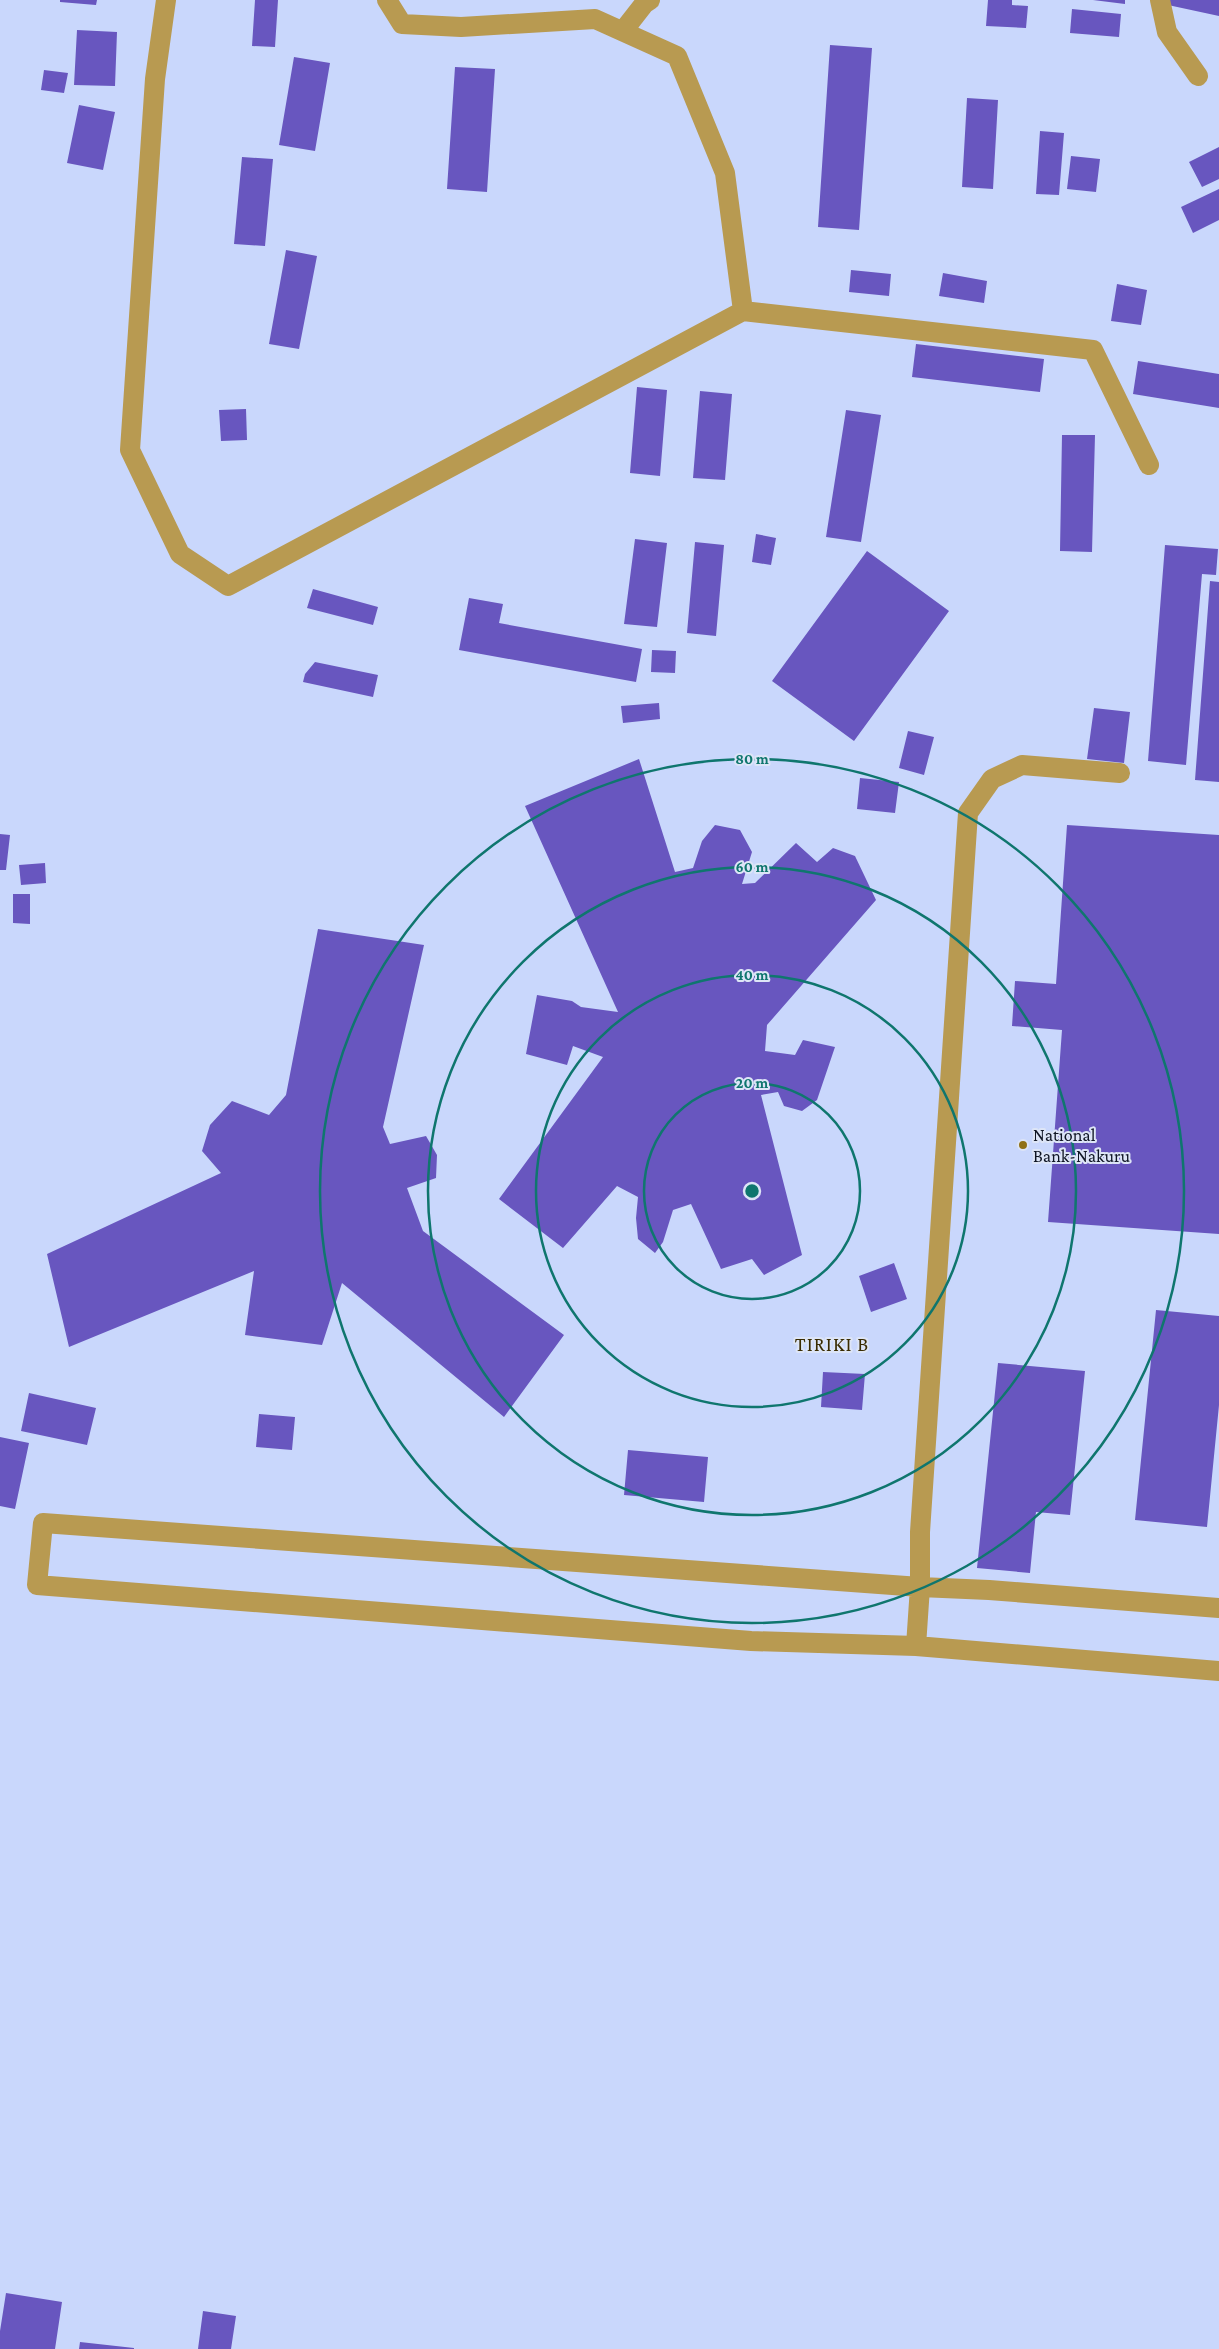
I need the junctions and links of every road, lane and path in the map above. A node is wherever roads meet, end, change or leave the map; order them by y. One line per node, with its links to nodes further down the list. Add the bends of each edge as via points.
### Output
1 (166, 0): 7 (lane, via 156,79 130,450 180,554 228,586)
2 (387, 0): 5 (lane, via 402,24 461,27 595,18)
3 (650, 0): 5 (lane)
4 (1160, 0): 6 (lane, via 1167,32)
5 (623, 31): 7 (lane, via 677,56 725,173)
6 (1198, 76)
7 (743, 311): 8 (lane, via 1093,350)
8 (1149, 465)
9 (1120, 772): 10 (lane, via 1022,765 992,778 968,813 920,1532)
10 (920, 1587): 11 (lane); 12 (lane); 12 (lane, via 43,1523 37,1585 751,1641)
11 (1219, 1608)
12 (916, 1646): 13 (lane)
13 (1219, 1671)

